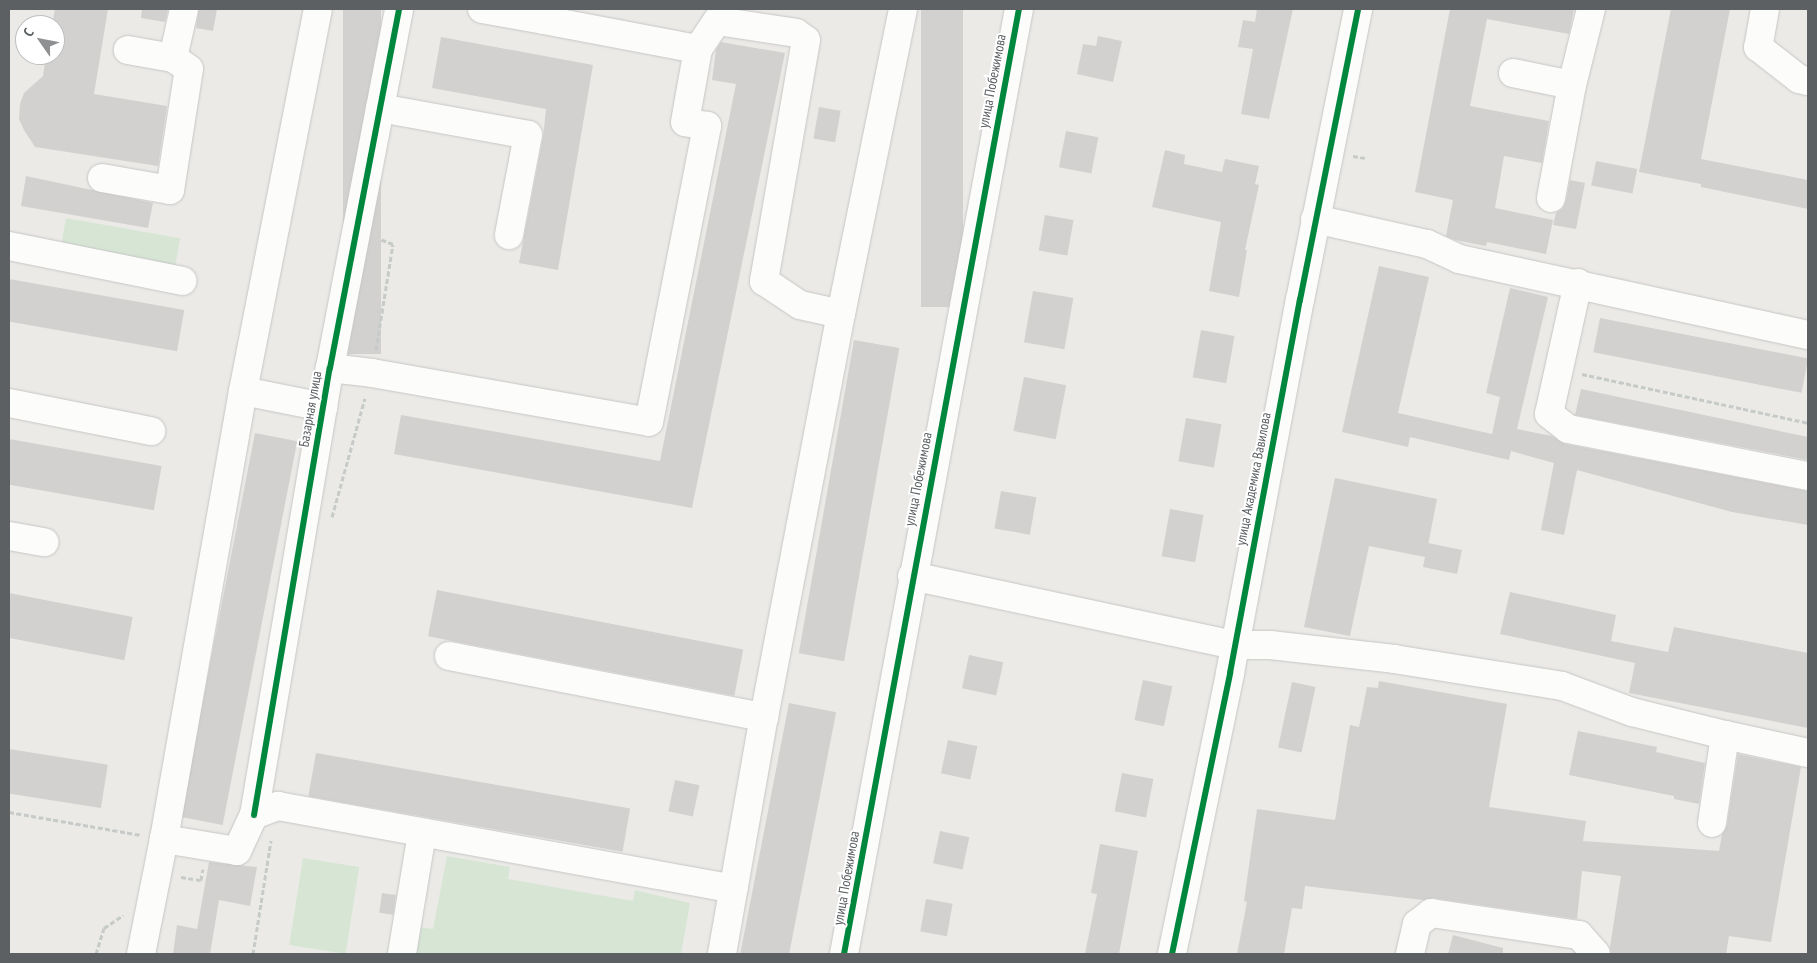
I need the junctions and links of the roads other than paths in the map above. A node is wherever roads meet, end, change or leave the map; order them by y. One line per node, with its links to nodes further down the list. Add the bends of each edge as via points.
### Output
1 (184, 9): 13 (street)
2 (318, 9): 28 (street)
3 (399, 9): 17 (street, Базарная улица)
4 (482, 9): 10 (street)
5 (903, 9): 25 (street)
6 (1019, 9): 35 (street, улица Побежимова)
7 (1358, 9): 20 (street, улица Академика Вавилова)
8 (1590, 9): 16 (street)
9 (1765, 9): 15 (street, via 1758,47 1799,79)
10 (545, 15): 11 (street)
11 (698, 49): 25 (street, via 717,21 796,33 806,40 764,281 800,305); 27 (street, via 685,122 707,126 649,422)
12 (128, 50): 13 (street)
13 (174, 58): 18 (street, via 189,69 170,190)
14 (1513, 73): 16 (street)
15 (1808, 81)
16 (1572, 85): 19 (street)
17 (380, 108): 21 (street, via 528,135); 27 (street, Базарная улица)
18 (102, 178)
19 (1552, 198)
20 (1315, 219): 24 (street, via 1427,244 1459,259); 36 (street, улица Академика Вавилова)
21 (509, 235)
22 (9, 246): 23 (street)
23 (182, 280)
24 (1578, 284): 26 (street); 32 (street, via 1549,414 1568,428)
25 (841, 314): 38 (street)
26 (1808, 335)
27 (330, 368): 30 (street, Базарная улица)
28 (243, 391): 30 (street); 44 (street)
29 (9, 403): 31 (street)
30 (323, 407): 41 (street, Базарная улица)
31 (151, 431)
32 (1808, 476)
33 (9, 536): 34 (street)
34 (44, 542)
35 (912, 576): 36 (street); 49 (street, улица Побежимова)
36 (1235, 645): 39 (street, via 1270,645 1394,658 1562,686 1632,712); 50 (street, улица Академика Вавилова)
37 (448, 656): 38 (street)
38 (764, 717): 45 (street)
39 (1725, 735): 40 (street); 42 (street)
40 (1808, 752)
41 (266, 811): 43 (street); 44 (street, Базарная улица, via 237,851)
42 (1712, 823)
43 (422, 833): 45 (street); 47 (street)
44 (164, 839): 46 (street)
45 (734, 889): 48 (street)
46 (141, 954)
47 (402, 954)
48 (722, 954)
49 (844, 954)
50 (1172, 954)
51 (1410, 954): 52 (street, via 1417,924 1431,913 1579,936)
52 (1596, 954)

